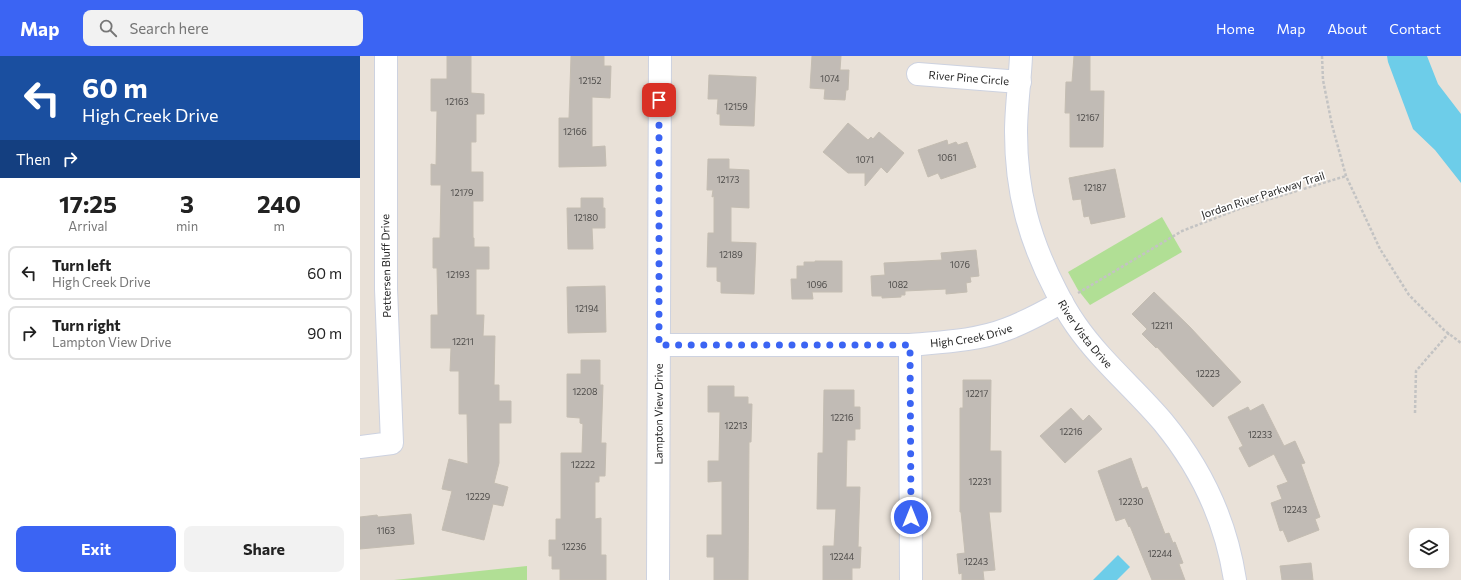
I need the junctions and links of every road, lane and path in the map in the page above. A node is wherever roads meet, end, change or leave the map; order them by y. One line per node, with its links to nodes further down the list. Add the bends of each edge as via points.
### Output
1 (386, 56): 14 (street, Pettersen Bluff Drive, via 386,289 392,444)
2 (660, 56): 11 (street, Lampton View Drive)
3 (1021, 56): 6 (street, River Vista Drive)
4 (1322, 56): 7 (path, via 1323,80 1332,125)
5 (918, 74): 6 (street, River Pine Circle)
6 (1020, 82): 8 (street, River Vista Drive, via 1016,130 1022,200 1034,244)
7 (1346, 176): 8 (path, Jordan River Parkway Trail, via 1244,207 1182,231); 9 (path, via 1380,249 1409,295)
8 (1062, 302): 12 (street, High Creek Drive, via 1006,330 975,338); 17 (street, River Vista Drive, via 1092,346 1162,422 1190,458 1220,519)
9 (1449, 333): 10 (path); 13 (path, via 1416,371)
10 (1461, 343)
11 (659, 345): 12 (street, High Creek Drive); 15 (street, Lampton View Drive)
12 (910, 345): 16 (street)
13 (1415, 413)
14 (360, 447)
15 (658, 580)
16 (911, 580)
17 (1235, 580)

